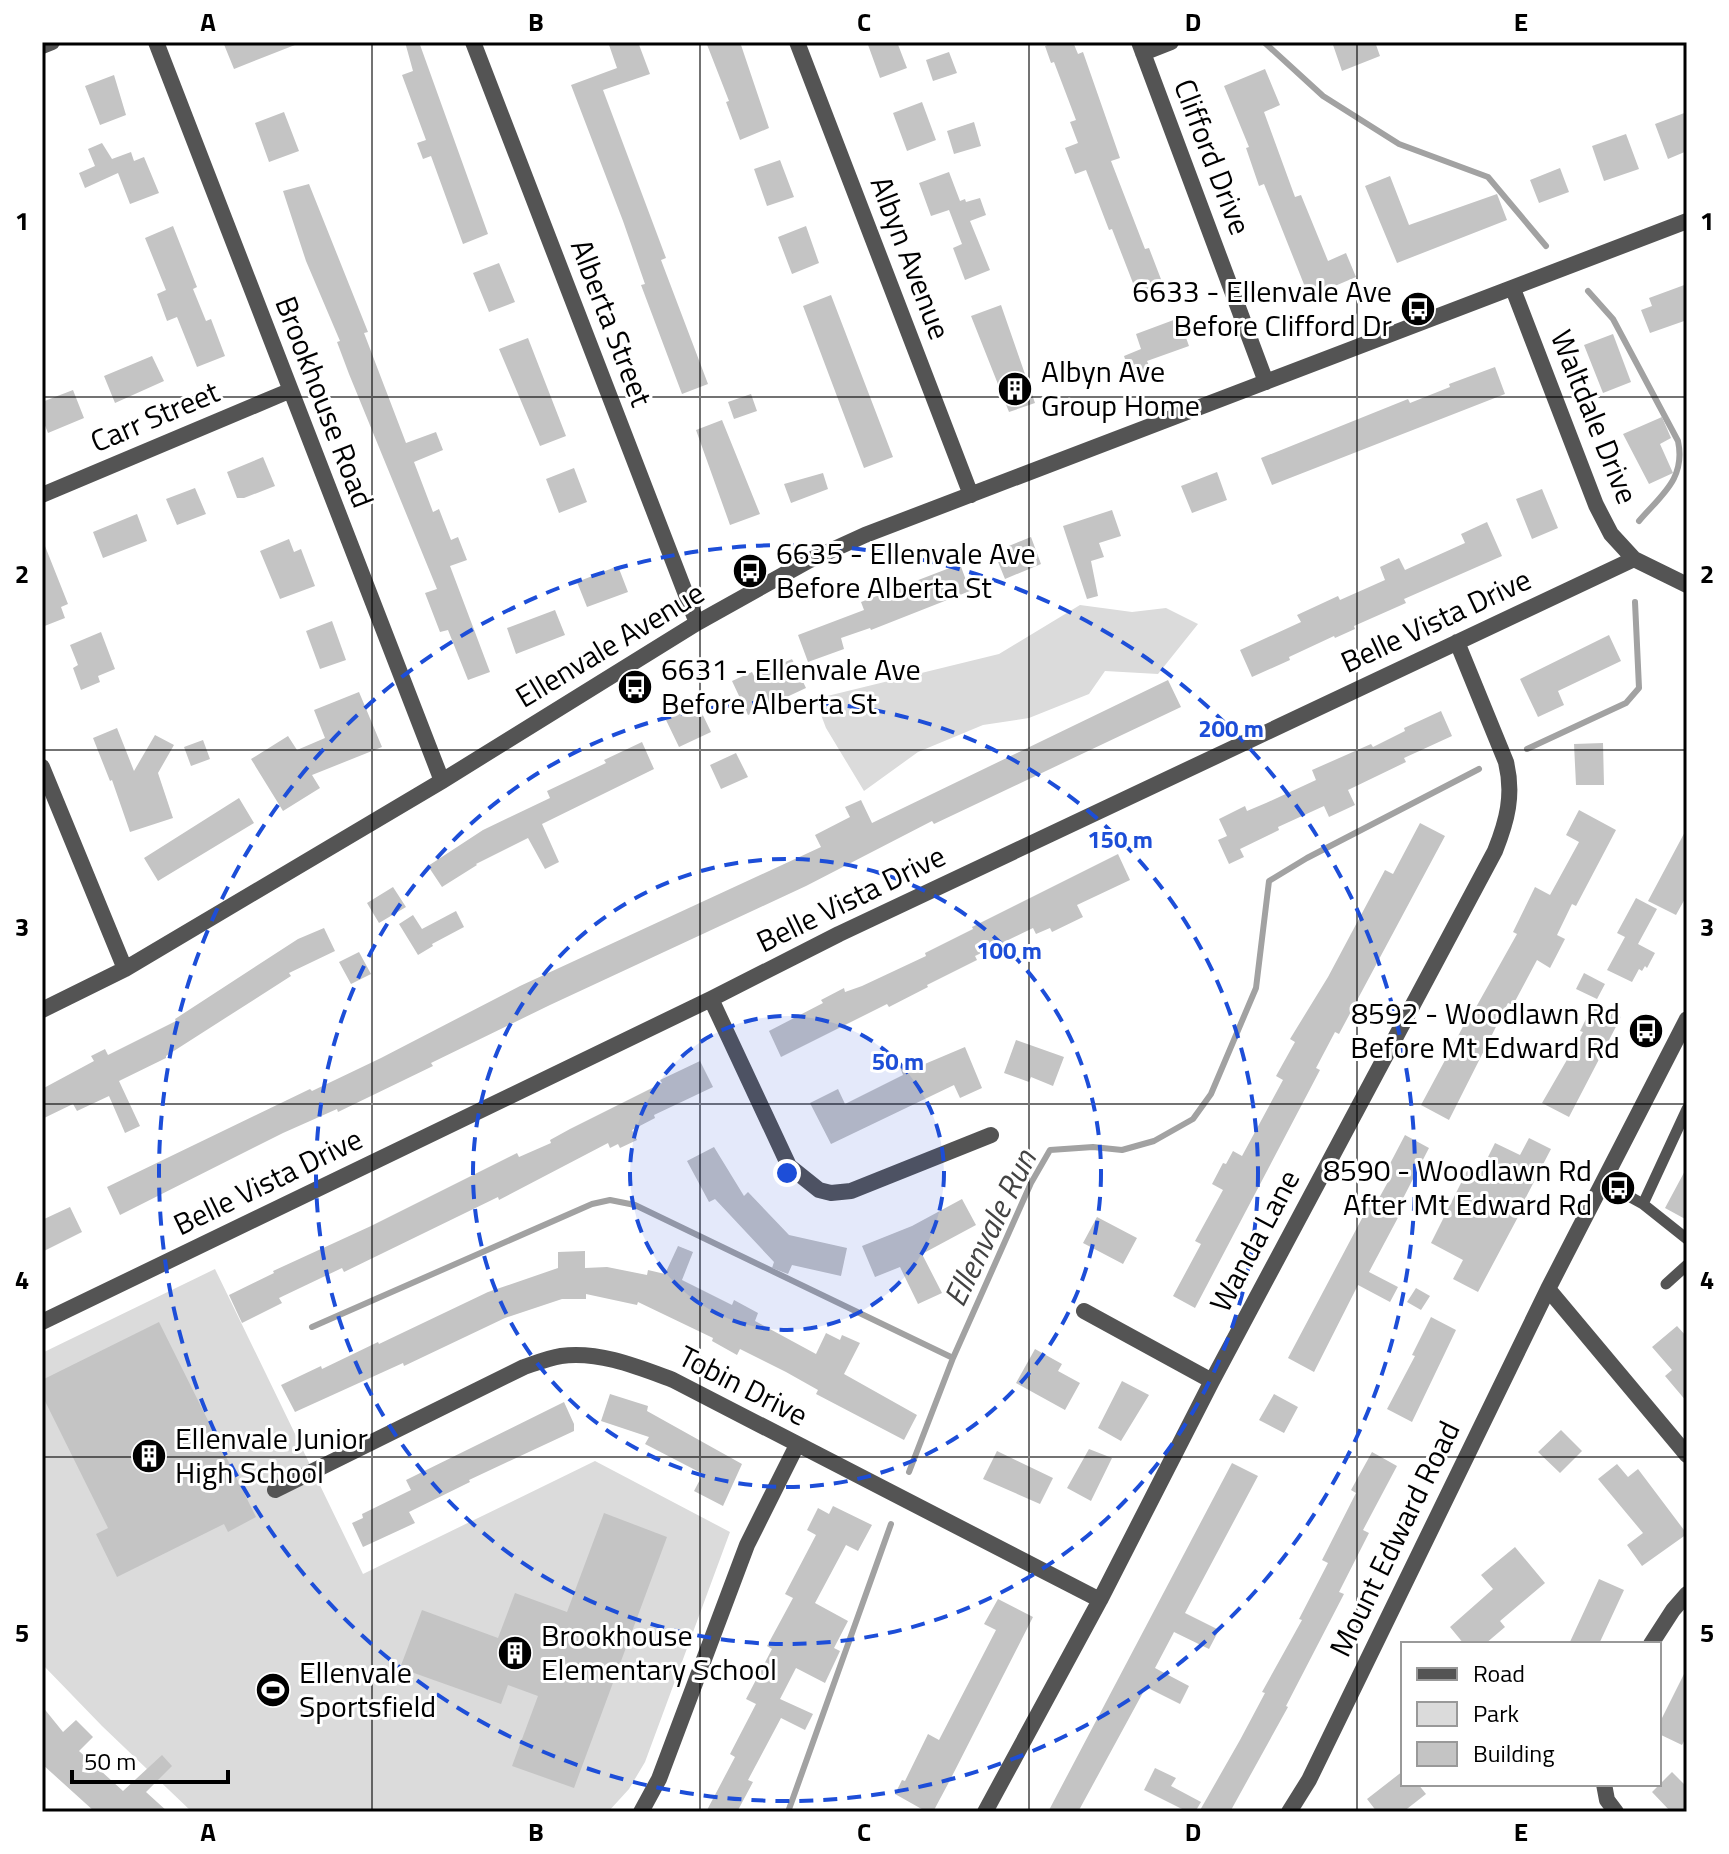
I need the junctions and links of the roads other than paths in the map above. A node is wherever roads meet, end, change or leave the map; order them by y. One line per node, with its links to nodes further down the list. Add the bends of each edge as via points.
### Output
1 (52, 42): 6 (street)
2 (156, 42): 11 (street, Brookhouse Road)
3 (473, 42): 16 (street, Alberta Street)
4 (797, 42): 13 (street, Albyn Avenue)
5 (1171, 42): 7 (street)
6 (42, 46)
7 (1141, 47): 10 (street, Clifford Drive)
8 (1687, 221): 9 (street, Ellenvale Avenue)
9 (1513, 289): 10 (street, Ellenvale Avenue); 14 (street, Waltdale Drive, via 1596,505 1611,534)
10 (1266, 382): 13 (street, Ellenvale Avenue)
11 (289, 391): 12 (street, Carr Street); 19 (street, Brookhouse Road)
12 (42, 495)
13 (971, 495): 16 (street, Ellenvale Avenue, via 808,561)
14 (1634, 559): 15 (street); 17 (street, Belle Vista Drive)
15 (1687, 585)
16 (697, 623): 19 (street, Ellenvale Avenue)
17 (1457, 642): 21 (street, Belle Vista Drive); 34 (street, Wanda Lane, via 1506,762 1511,782 1504,828)
18 (42, 767): 20 (street)
19 (442, 781): 20 (street, Ellenvale Avenue)
20 (125, 969): 22 (street, Ellenvale Avenue)
21 (711, 999): 25 (street, via 789,1166 819,1190 851,1191); 33 (street, Belle Vista Drive)
22 (42, 1010)
23 (1687, 1019): 26 (street, Mount Edward Road)
24 (1687, 1109): 27 (lane)
25 (991, 1135)
26 (1603, 1182): 27 (lane); 31 (street, Mount Edward Road)
27 (1643, 1204): 28 (lane)
28 (1687, 1239)
29 (1687, 1265): 30 (lane)
30 (1666, 1284)
31 (1548, 1289): 36 (street); 44 (street, Mount Edward Road)
32 (1084, 1311): 34 (street)
33 (42, 1322)
34 (1212, 1381): 39 (street, Wanda Lane)
35 (797, 1445): 37 (street, Tobin Drive, via 673,1380 590,1355 559,1356 524,1367); 39 (street, Tobin Drive); 42 (street, via 747,1545 659,1779)
36 (1687, 1455)
37 (275, 1490)
38 (1687, 1594): 40 (street)
39 (1100, 1600): 43 (street, Wanda Lane)
40 (1652, 1642)
41 (1604, 1786): 45 (street)
42 (641, 1812)
43 (985, 1812)
44 (1289, 1812)
45 (1616, 1812)

